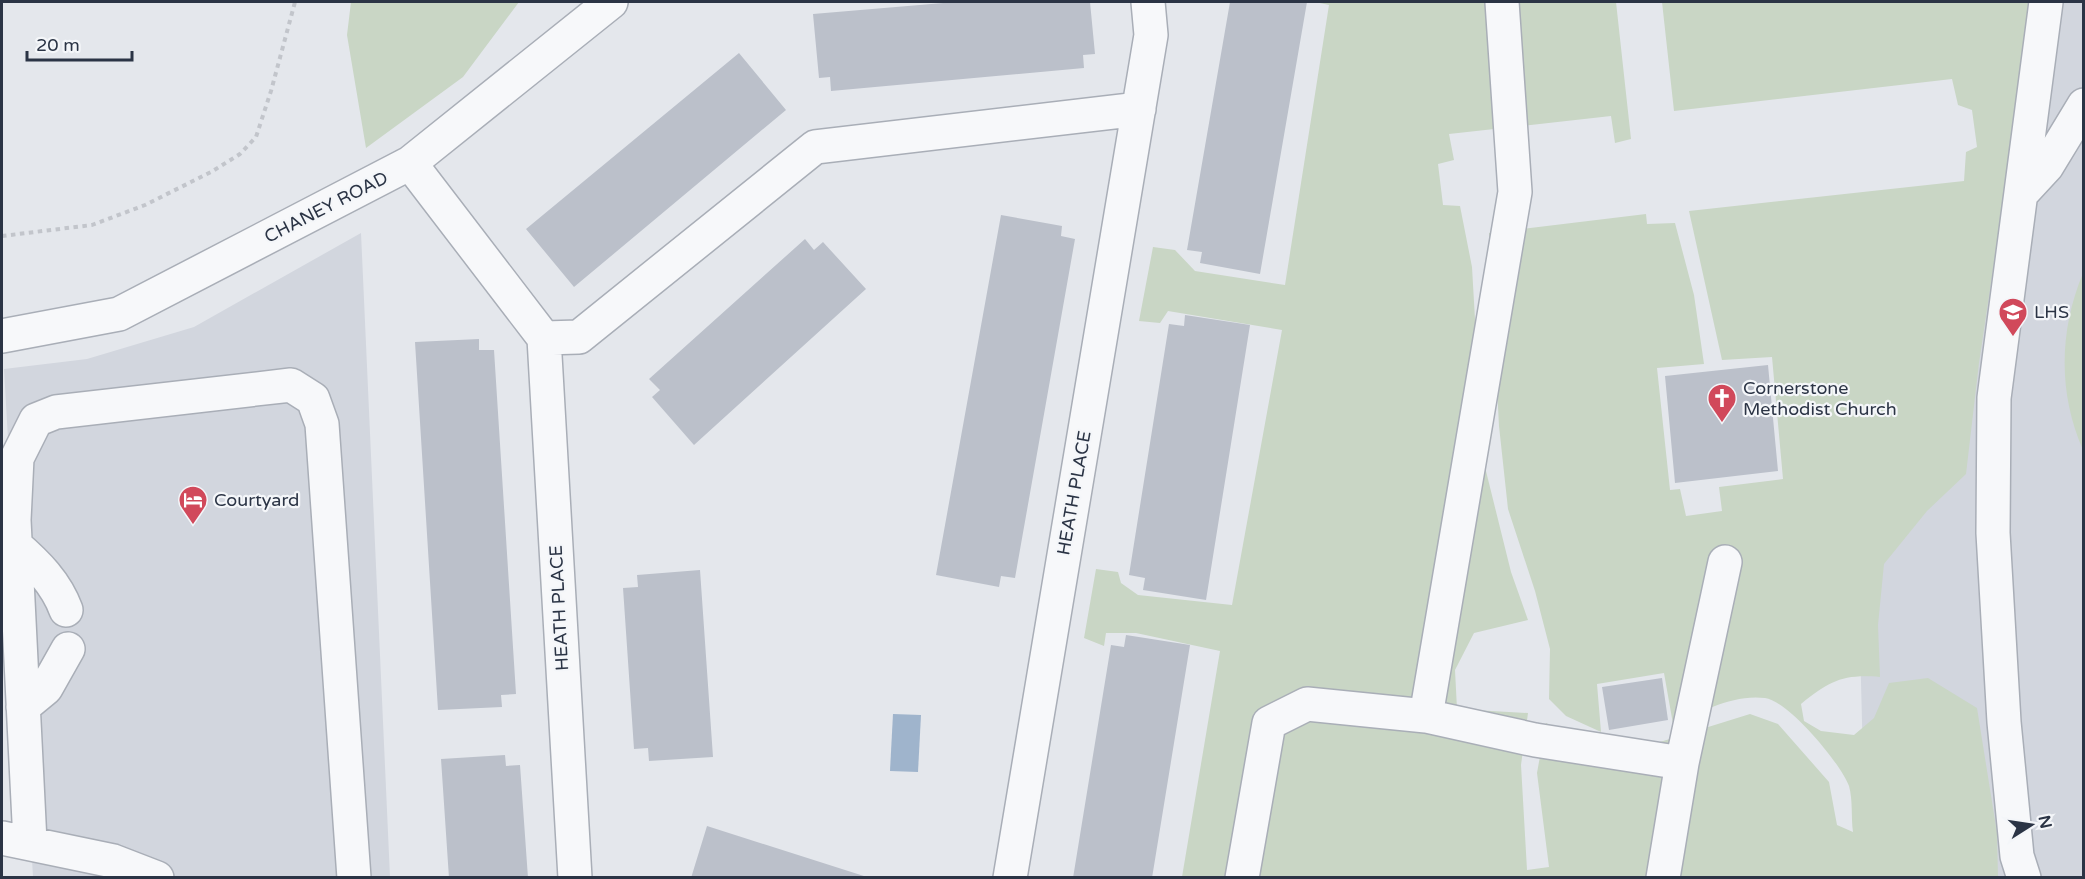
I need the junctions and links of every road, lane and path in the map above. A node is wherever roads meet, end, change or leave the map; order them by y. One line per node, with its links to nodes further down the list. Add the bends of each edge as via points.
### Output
1 (295, 2): 10 (path, via 256,137 240,154 145,206 92,225)
2 (611, 2): 8 (street, CHANEY ROAD)
3 (1148, 2): 7 (street, HEATH PLACE, via 1151,34)
4 (1502, 2): 18 (street, via 1515,192)
5 (2046, 2): 9 (street)
6 (2084, 105): 9 (street, via 2047,166)
7 (1139, 109): 12 (street, via 815,147 579,337); 24 (street, HEATH PLACE)
8 (410, 163): 11 (street, CHANEY ROAD, via 118,314); 12 (street)
9 (2022, 193): 27 (street, via 1994,398 1993,533 2004,722 2017,856)
10 (2, 236)
11 (2, 336)
12 (544, 339): 23 (street, HEATH PLACE)
13 (15, 545): 15 (street, via 59,591); 17 (street); 22 (street, via 17,458 36,420 56,412 291,385 313,399 322,424)
14 (1725, 562): 19 (street)
15 (66, 610)
16 (68, 649): 17 (street, via 46,688)
17 (23, 707): 20 (street)
18 (1426, 716): 19 (street, via 1535,740); 25 (street, via 1307,704 1269,723)
19 (1682, 763): 26 (street)
20 (16, 840): 21 (street, via 113,861)
21 (158, 878)
22 (354, 878)
23 (575, 878)
24 (1010, 878)
25 (1242, 878)
26 (1663, 878)
27 (2024, 878)

